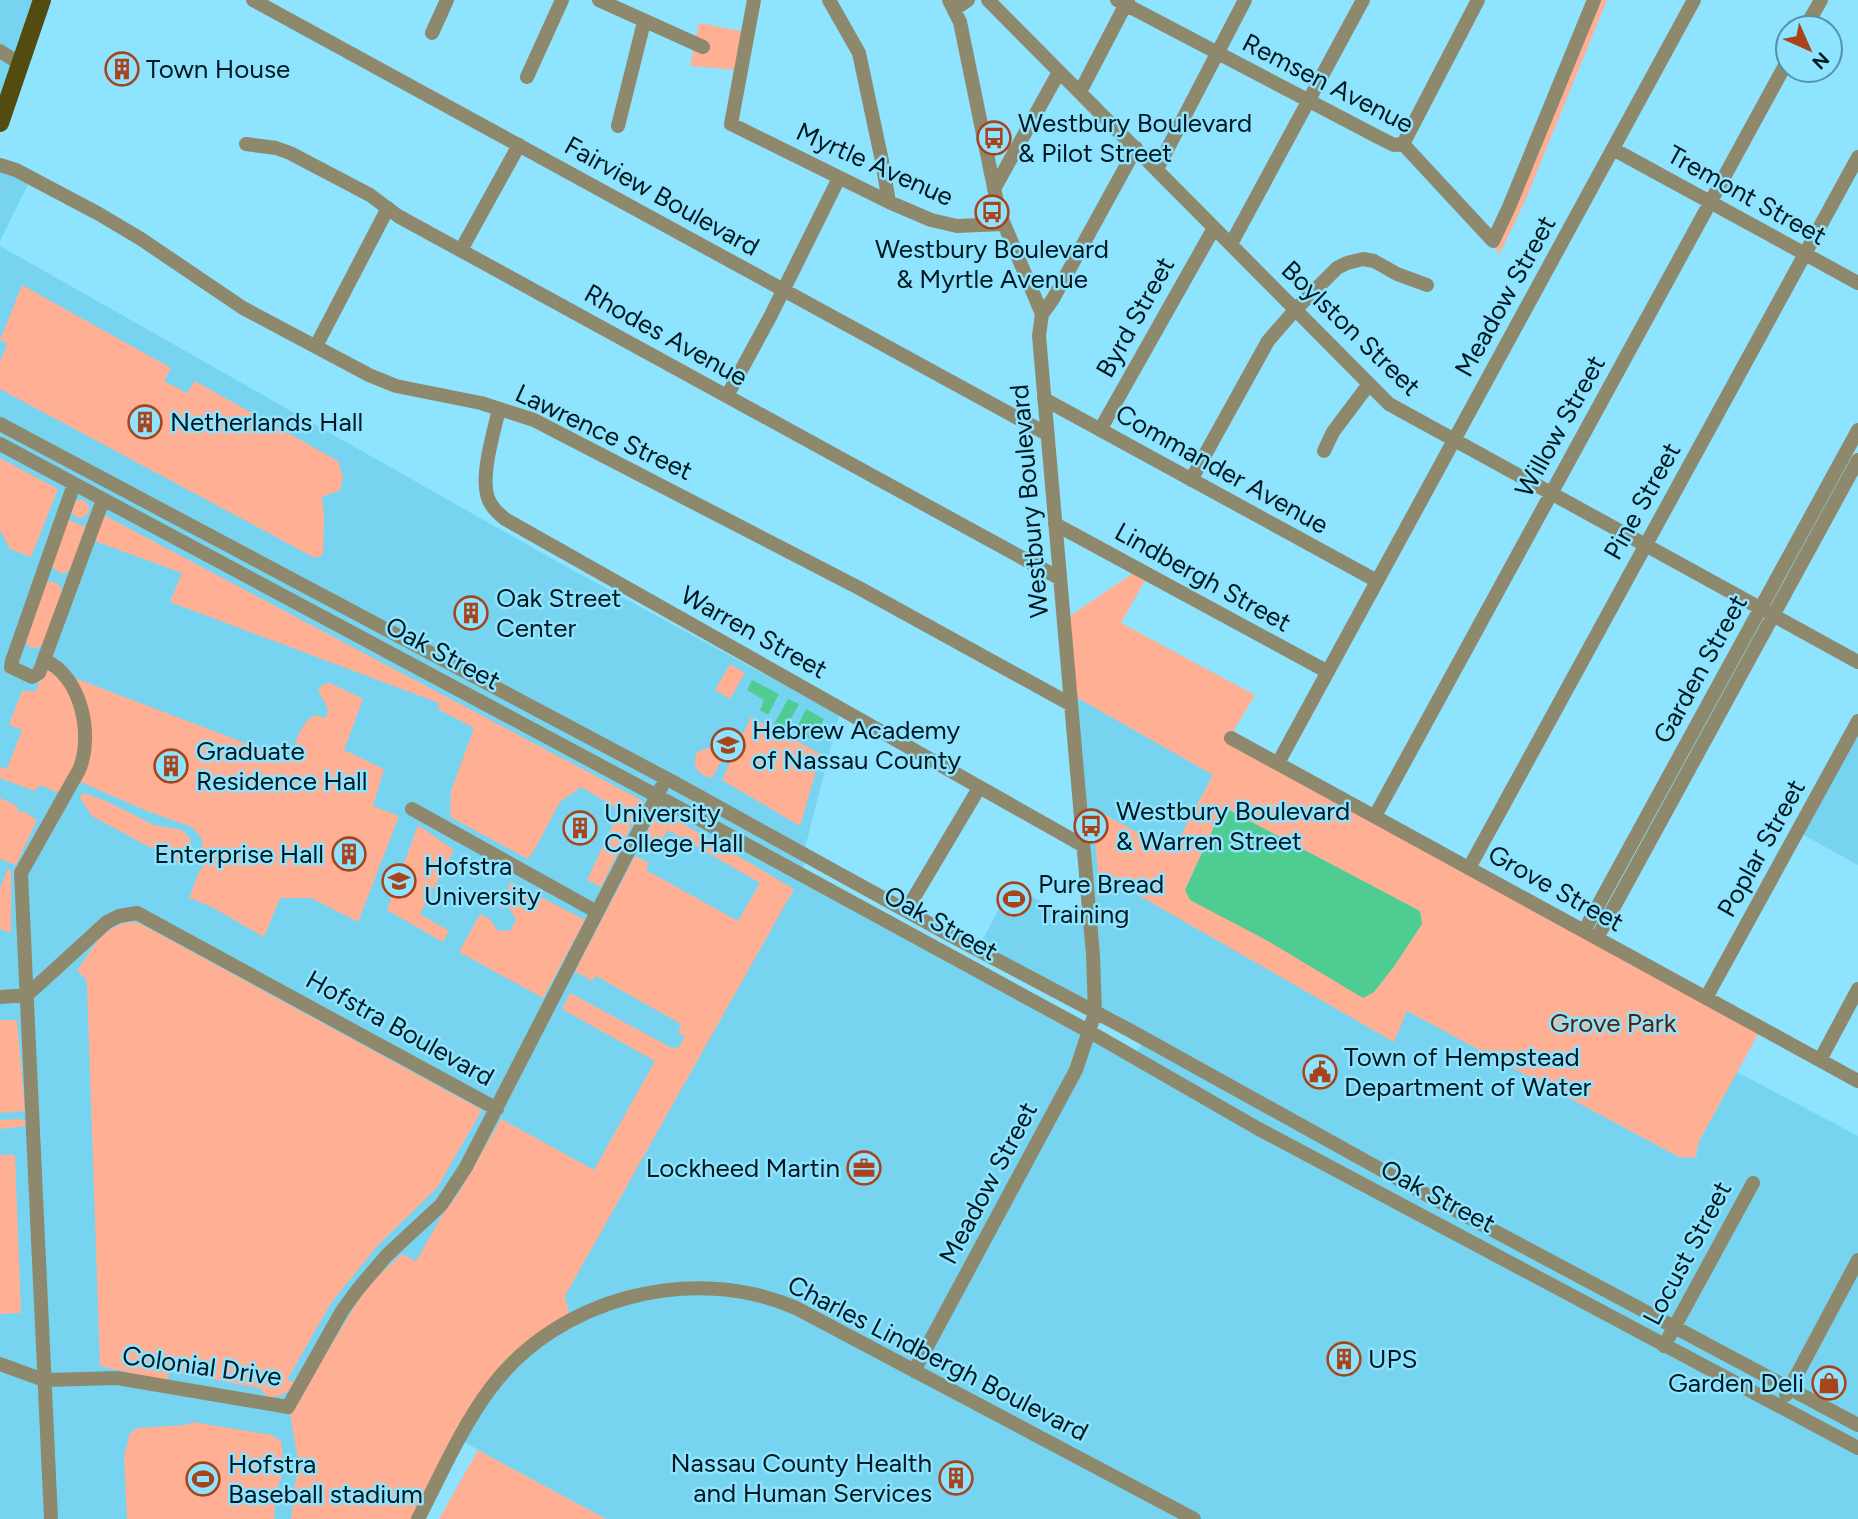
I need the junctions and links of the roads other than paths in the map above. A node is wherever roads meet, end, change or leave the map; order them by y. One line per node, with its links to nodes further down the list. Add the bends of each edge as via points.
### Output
1 (42, 0): 22 (main road)
2 (253, 0): 32 (street, Fairview Boulevard)
3 (447, 0): 18 (street)
4 (562, 0): 24 (street)
5 (598, 0): 17 (street)
6 (754, 0): 38 (street, Myrtle Avenue, via 731,124)
7 (829, 0): 40 (street, via 861,61)
8 (968, 0): 16 (street)
9 (988, 0): 23 (street, Boylston Street)
10 (1245, 0): 21 (street)
11 (1363, 0): 27 (street)
12 (1478, 0): 31 (street)
13 (1594, 0): 31 (street, Remsen Avenue, via 1493,241)
14 (1694, 0): 34 (street, Meadow Street)
15 (1123, 2): 21 (street, Remsen Avenue); 26 (street)
16 (952, 5): 39 (street, Westbury Boulevard, via 960,22)
17 (644, 22): 19 (street); 29 (street)
18 (432, 33)
19 (703, 47)
20 (0, 51): 22 (street)
21 (1217, 53): 27 (street, Remsen Avenue); 37 (street)
22 (20, 64): 28 (main road)
23 (1059, 72): 26 (street, Boylston Street); 39 (street)
24 (527, 78)
25 (1775, 84): 41 (street, Willow Street)
26 (1080, 92): 33 (street, Boylston Street)
27 (1310, 102): 31 (street, Remsen Avenue, via 1378,138); 45 (street)
28 (0, 124)
29 (618, 126)
30 (246, 144): 42 (street, Rhodes Avenue, via 289,153)
31 (1402, 144)
32 (519, 145): 46 (street); 50 (street, Fairview Boulevard)
33 (1136, 148): 37 (street, Boylston Street); 52 (street)
34 (1613, 149): 41 (street, Tremont Street); 62 (street, Meadow Street)
35 (1858, 157): 47 (street, Pine Street)
36 (0, 165): 53 (street, Lawrence Street, via 99,214 225,297)
37 (1157, 169): 44 (street, Boylston Street)
38 (839, 178): 40 (street, Myrtle Avenue); 50 (street)
39 (994, 189): 43 (street, Westbury Boulevard)
40 (889, 202): 43 (street, Myrtle Avenue, via 957,226)
41 (1710, 202): 47 (street, Tremont Street); 68 (street, Willow Street)
42 (388, 208): 46 (street, Rhodes Avenue); 53 (street)
43 (1004, 224): 52 (street, Westbury Boulevard)
44 (1214, 228): 45 (street, Boylston Street); 59 (street, Byrd Street)
45 (1231, 244): 51 (street, Boylston Street)
46 (461, 250): 55 (street, Rhodes Avenue)
47 (1805, 254): 48 (street, Tremont Street); 71 (street, Pine Street)
48 (1858, 283)
49 (1427, 285): 51 (street, via 1374,261 1356,260 1337,268)
50 (783, 290): 55 (street); 61 (street, Fairview Boulevard)
51 (1295, 310): 54 (street, Boylston Street); 66 (street, via 1268,341)
52 (1042, 314): 56 (street, Westbury Boulevard, via 1039,336)
53 (316, 346): 57 (street, Lawrence Street, via 396,386)
54 (1369, 384): 62 (street, Boylston Street, via 1398,411); 64 (street)
55 (727, 396): 72 (street, Rhodes Avenue)
56 (1044, 399): 59 (street, Commander Avenue); 61 (street, Westbury Boulevard)
57 (499, 409): 80 (street, Lawrence Street, via 534,420 593,450); 85 (street, Warren Street, via 486,489 488,499 505,519)
58 (0, 424): 75 (street, Oak Street)
59 (1100, 430): 66 (street, Commander Avenue)
60 (1858, 430): 65 (street, Garden Street)
61 (1048, 434): 70 (street, Westbury Boulevard)
62 (1454, 441): 68 (street, Boylston Street); 73 (street, Meadow Street)
63 (0, 444): 67 (street, Oak Street)
64 (1324, 451)
65 (1852, 461): 74 (street, Garden Street)
66 (1191, 480): 73 (street, Commander Avenue)
67 (75, 484): 69 (street, Oak Street); 77 (street, via 11,667 35,676)
68 (1551, 494): 71 (street, Boylston Street); 88 (street, Willow Street)
69 (103, 500): 76 (street, Oak Street); 77 (street)
70 (1055, 524): 72 (street, Westbury Boulevard); 79 (street, Lindbergh Street)
71 (1646, 546): 74 (street, Boylston Street); 90 (street, Pine Street)
72 (1059, 578): 80 (street, Westbury Boulevard)
73 (1377, 581): 79 (street, Meadow Street)
74 (1767, 612): 78 (street, Boylston Street); 93 (street, Garden Street)
75 (388, 631): 76 (street); 84 (street, Oak Street)
76 (380, 647): 86 (street, Oak Street)
77 (44, 660): 96 (street, via 57,666 84,715 84,757 22,873)
78 (1858, 662)
79 (1328, 672): 83 (street, Meadow Street)
80 (1070, 704): 89 (street, Westbury Boulevard)
81 (1858, 721): 99 (street, Poplar Street)
82 (1231, 738): 83 (street, Grove Street)
83 (1278, 763): 88 (street, Grove Street)
84 (666, 778): 86 (street, Hofstra Boulevard); 91 (street, Oak Street)
85 (979, 788): 89 (street, Warren Street); 91 (street)
86 (657, 796): 92 (street, Hofstra Boulevard); 101 (street, Oak Street)
87 (412, 809): 92 (street)
88 (1375, 816): 90 (street, Grove Street)
89 (1082, 845): 94 (street, Westbury Boulevard)
90 (1469, 868): 93 (street, Grove Street)
91 (906, 911): 97 (street, Oak Street)
92 (597, 912): 105 (street, Hofstra Boulevard)
93 (1590, 934): 99 (street, Grove Street)
94 (1093, 976): 97 (street, via 1079,995); 100 (street, Westbury Boulevard)
95 (1858, 989): 102 (street)
96 (27, 995): 98 (street); 105 (street, Hofstra Boulevard, via 107,922 137,913); 115 (street)
97 (1064, 996): 100 (street, Oak Street)
98 (0, 997)
99 (1706, 998): 102 (street, Grove Street)
100 (1095, 1013): 101 (street, Meadow Street); 104 (street, Oak Street)
101 (1090, 1032): 106 (street, Oak Street); 114 (street, Meadow Street, via 1076,1070)
102 (1820, 1060): 103 (street, Grove Street)
103 (1858, 1081)
104 (1269, 1108): 106 (street); 108 (street, Oak Street)
105 (497, 1109): 115 (street, Colonial Drive, via 446,1198 387,1255 350,1300 288,1407 117,1378)
106 (1259, 1129): 109 (street, Oak Street)
107 (1753, 1183): 111 (street, Locust Street)
108 (1430, 1198): 109 (street); 111 (street, Oak Street)
109 (1422, 1216): 112 (street, Oak Street)
110 (1858, 1260): 116 (street)
111 (1674, 1326): 112 (street, Locust Street); 116 (street, Oak Street)
112 (1664, 1346): 117 (street, Oak Street)
113 (0, 1364): 115 (street, Colonial Drive)
114 (914, 1371): 121 (street, Charles Lindbergh Boulevard, via 796,1308 755,1293 695,1288 631,1297 562,1325 506,1370 468,1423); 122 (street, Charles Lindbergh Boulevard)
115 (44, 1380): 120 (street)
116 (1789, 1388): 117 (street); 118 (street, Oak Street)
117 (1780, 1407): 119 (street, Oak Street)
118 (1858, 1425)
119 (1858, 1448)
120 (51, 1519)
121 (418, 1519)
122 (1194, 1519)

